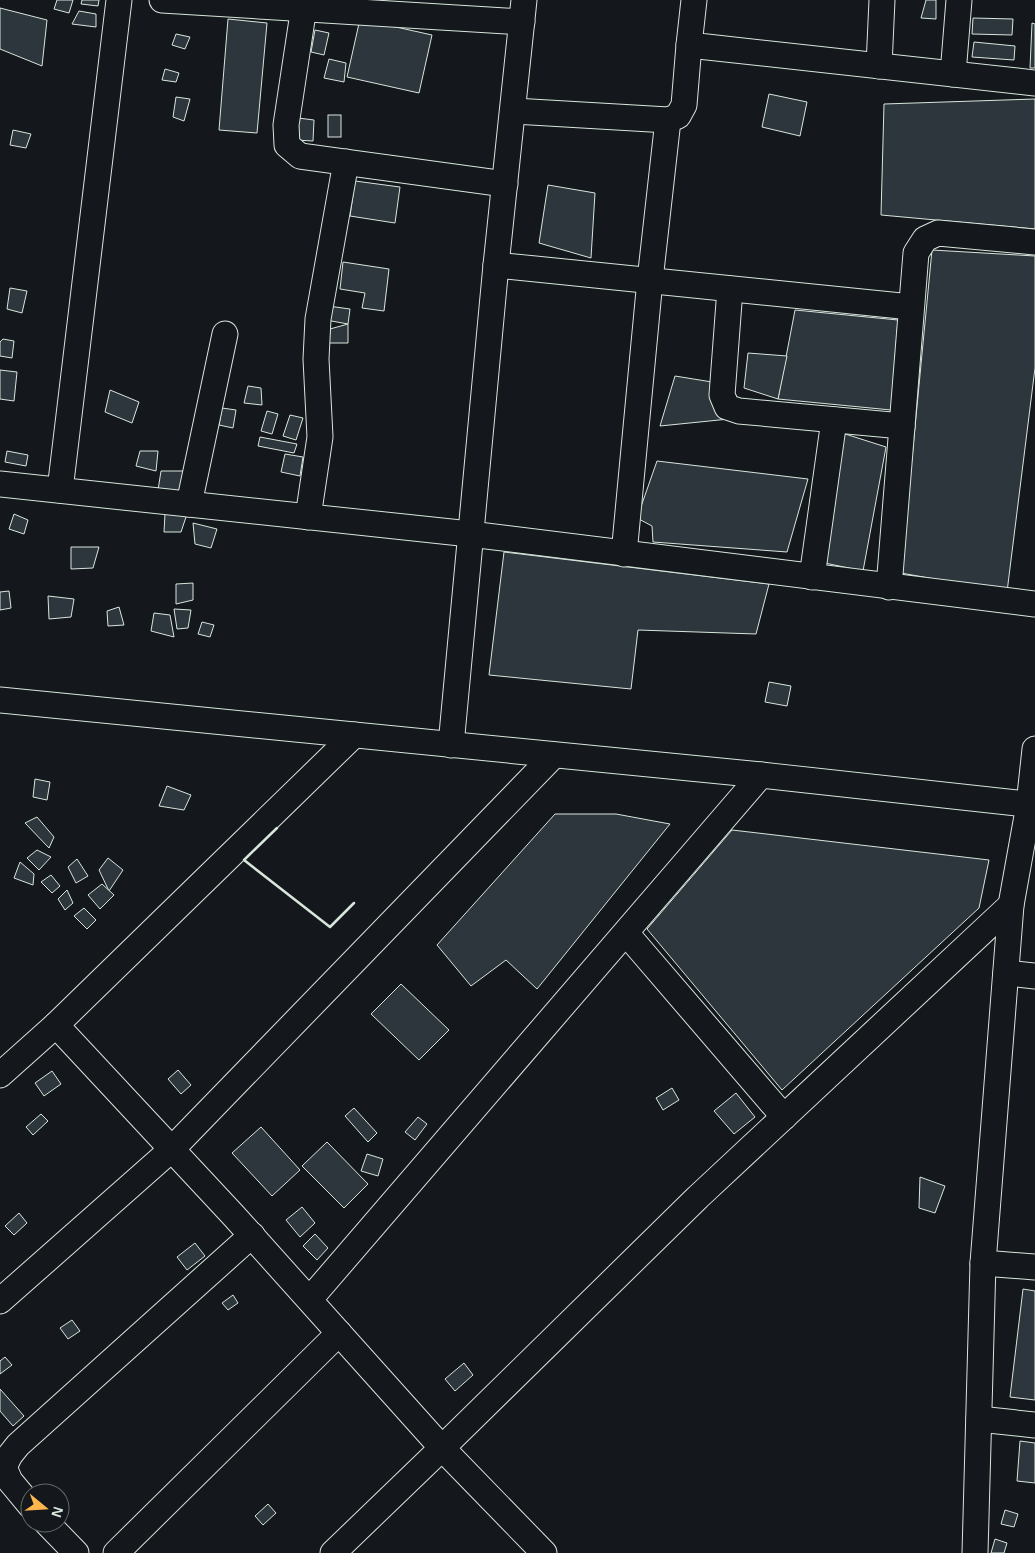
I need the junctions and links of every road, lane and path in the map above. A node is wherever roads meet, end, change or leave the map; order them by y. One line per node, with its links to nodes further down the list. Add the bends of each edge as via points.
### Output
1 (119, 0): 26 (street)
2 (162, 0): 6 (street)
3 (694, 0): 9 (street)
4 (882, 0): 10 (street)
5 (959, 0): 11 (street)
6 (304, 5): 7 (street); 15 (street, via 286,124 287,145 300,156)
7 (380, 7): 8 (street)
8 (523, 11): 13 (street)
9 (688, 45): 10 (street); 14 (street, via 684,106 678,116)
10 (879, 66): 11 (street)
11 (953, 74): 12 (street)
12 (1035, 83)
13 (514, 111): 14 (street); 16 (street)
14 (668, 120): 19 (street)
15 (346, 162): 16 (street); 28 (street, via 318,319 316,359 320,437)
16 (506, 184): 18 (street)
17 (1035, 242): 21 (street, via 938,233 925,239 916,253)
18 (496, 265): 19 (street); 29 (street)
19 (650, 280): 20 (street); 30 (street)
20 (730, 289): 21 (street); 23 (street, via 722,395 727,407 739,411)
21 (911, 307): 24 (street)
22 (225, 334): 27 (street)
23 (834, 420): 24 (street); 31 (street)
24 (902, 426): 32 (street)
25 (0, 484): 26 (street)
26 (60, 490): 27 (street)
27 (188, 504): 28 (street)
28 (308, 517): 29 (street)
29 (470, 534): 30 (street); 36 (street)
30 (624, 554): 31 (street)
31 (812, 577): 32 (street)
32 (889, 586): 33 (street)
33 (1035, 604)
34 (0, 700): 35 (street)
35 (354, 735): 36 (street); 45 (street)
36 (451, 745): 38 (street)
37 (1035, 749): 40 (street)
38 (554, 755): 39 (street); 48 (street)
39 (761, 775): 40 (street); 42 (street)
40 (1032, 805): 41 (street)
41 (1011, 905): 43 (street); 47 (street)
42 (626, 933): 47 (street); 52 (street)
43 (1006, 973): 44 (street); 50 (street)
44 (1035, 976)
45 (56, 1025): 46 (street); 48 (street)
46 (0, 1075)
47 (784, 1117): 57 (street, via 698,1196)
48 (172, 1149): 49 (street); 53 (street)
49 (252, 1235): 52 (street); 58 (street, via 18,1445)
50 (983, 1263): 51 (street); 55 (street)
51 (1035, 1267)
52 (310, 1299): 54 (street)
53 (0, 1301)
54 (339, 1333): 57 (street); 62 (street)
55 (979, 1419): 56 (street); 65 (street)
56 (1035, 1425)
57 (442, 1448): 63 (street); 64 (street)
58 (2, 1465): 59 (street)
59 (20, 1493)
60 (57, 1533): 61 (street)
61 (76, 1553)
62 (116, 1553)
63 (332, 1553)
64 (544, 1553)
65 (975, 1553)

